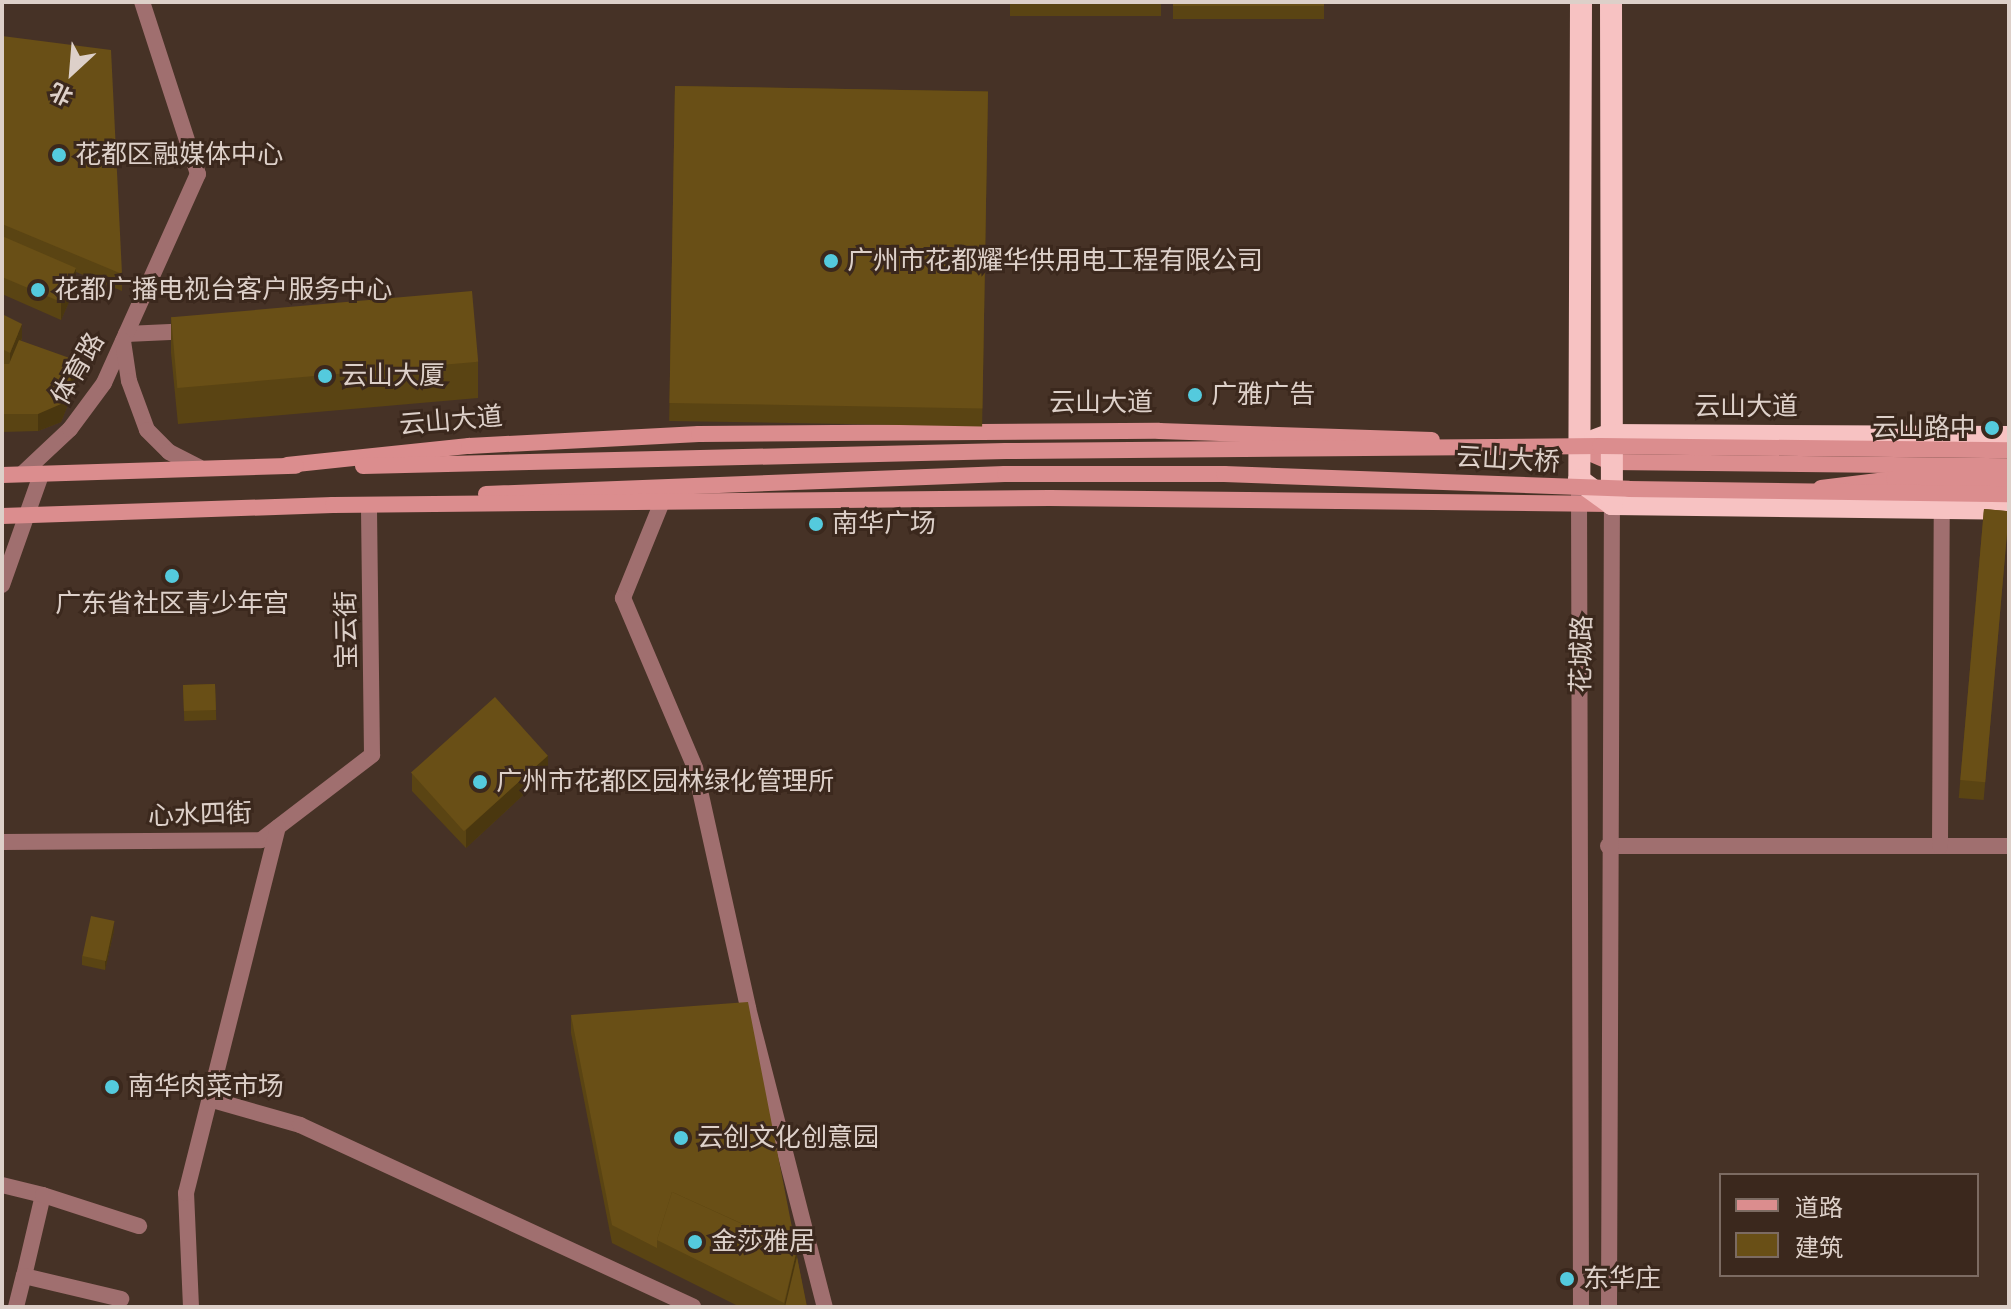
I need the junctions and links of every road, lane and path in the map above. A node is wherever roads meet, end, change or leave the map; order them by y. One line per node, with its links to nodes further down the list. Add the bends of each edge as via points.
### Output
1 (142, 2): 5 (street, 体育路, via 198,174)
2 (1581, 2): 8 (highway, 花城路)
3 (1611, 2): 6 (highway, 花城路)
4 (204, 331): 5 (street)
5 (124, 338): 14 (street, via 129,381 147,430 169,452); 17 (street, 体育路, via 104,383 70,429)
6 (1609, 435): 7 (highway, 云山大道); 8 (highway, 云山大道); 11 (highway, 花城路)
7 (2009, 437)
8 (1579, 447): 11 (main road); 12 (main road, 云山大道, via 1254,433 902,431 560,440); 19 (highway, 花城路)
9 (2009, 450): 10 (main road, 云山大桥, bridge, via 1569,446)
10 (1006, 451): 12 (main road, 云山大道, via 470,467)
11 (1610, 462): 15 (main road); 19 (main road); 22 (highway, 花城路)
12 (287, 465): 14 (main road, 云山大道)
13 (2009, 466): 15 (main road)
14 (199, 467): 16 (main road, 云山大道)
15 (1933, 472): 18 (main road); 25 (main road, via 1836,484)
16 (41, 475): 17 (main road, 云山大道); 29 (street)
17 (8, 477)
18 (2009, 479)
19 (1579, 491): 21 (main road, via 1435,499); 22 (highway); 47 (street, 花城路)
20 (2009, 494): 23 (main road, 云山大桥, bridge, via 1629,489 1224,474 1005,474 629,485)
21 (662, 502): 24 (main road); 46 (street, via 623,598 695,768 748,1008)
22 (1612, 504): 25 (highway); 34 (street, 花城路)
23 (333, 505): 24 (main road); 29 (main road)
24 (369, 505): 31 (street, 宝云街)
25 (1770, 506): 26 (highway)
26 (1942, 509): 27 (highway); 35 (street)
27 (2009, 509)
28 (2, 516): 29 (main road)
29 (26, 517): 30 (street)
30 (2, 585)
31 (372, 755): 32 (street, 心水四街)
32 (278, 827): 33 (street, 心水四街, via 261,840); 37 (street)
33 (2, 842)
34 (1608, 846): 35 (street); 48 (street, 花城路)
35 (1940, 846): 36 (street)
36 (2009, 846)
37 (209, 1099): 44 (street, via 186,1193); 45 (street, via 300,1125)
38 (2, 1185): 39 (street)
39 (43, 1195): 40 (street); 41 (street)
40 (139, 1226)
41 (24, 1276): 42 (street); 43 (street)
42 (121, 1299)
43 (16, 1307)
44 (191, 1307)
45 (693, 1307)
46 (825, 1307)
47 (1581, 1307)
48 (1609, 1307)

